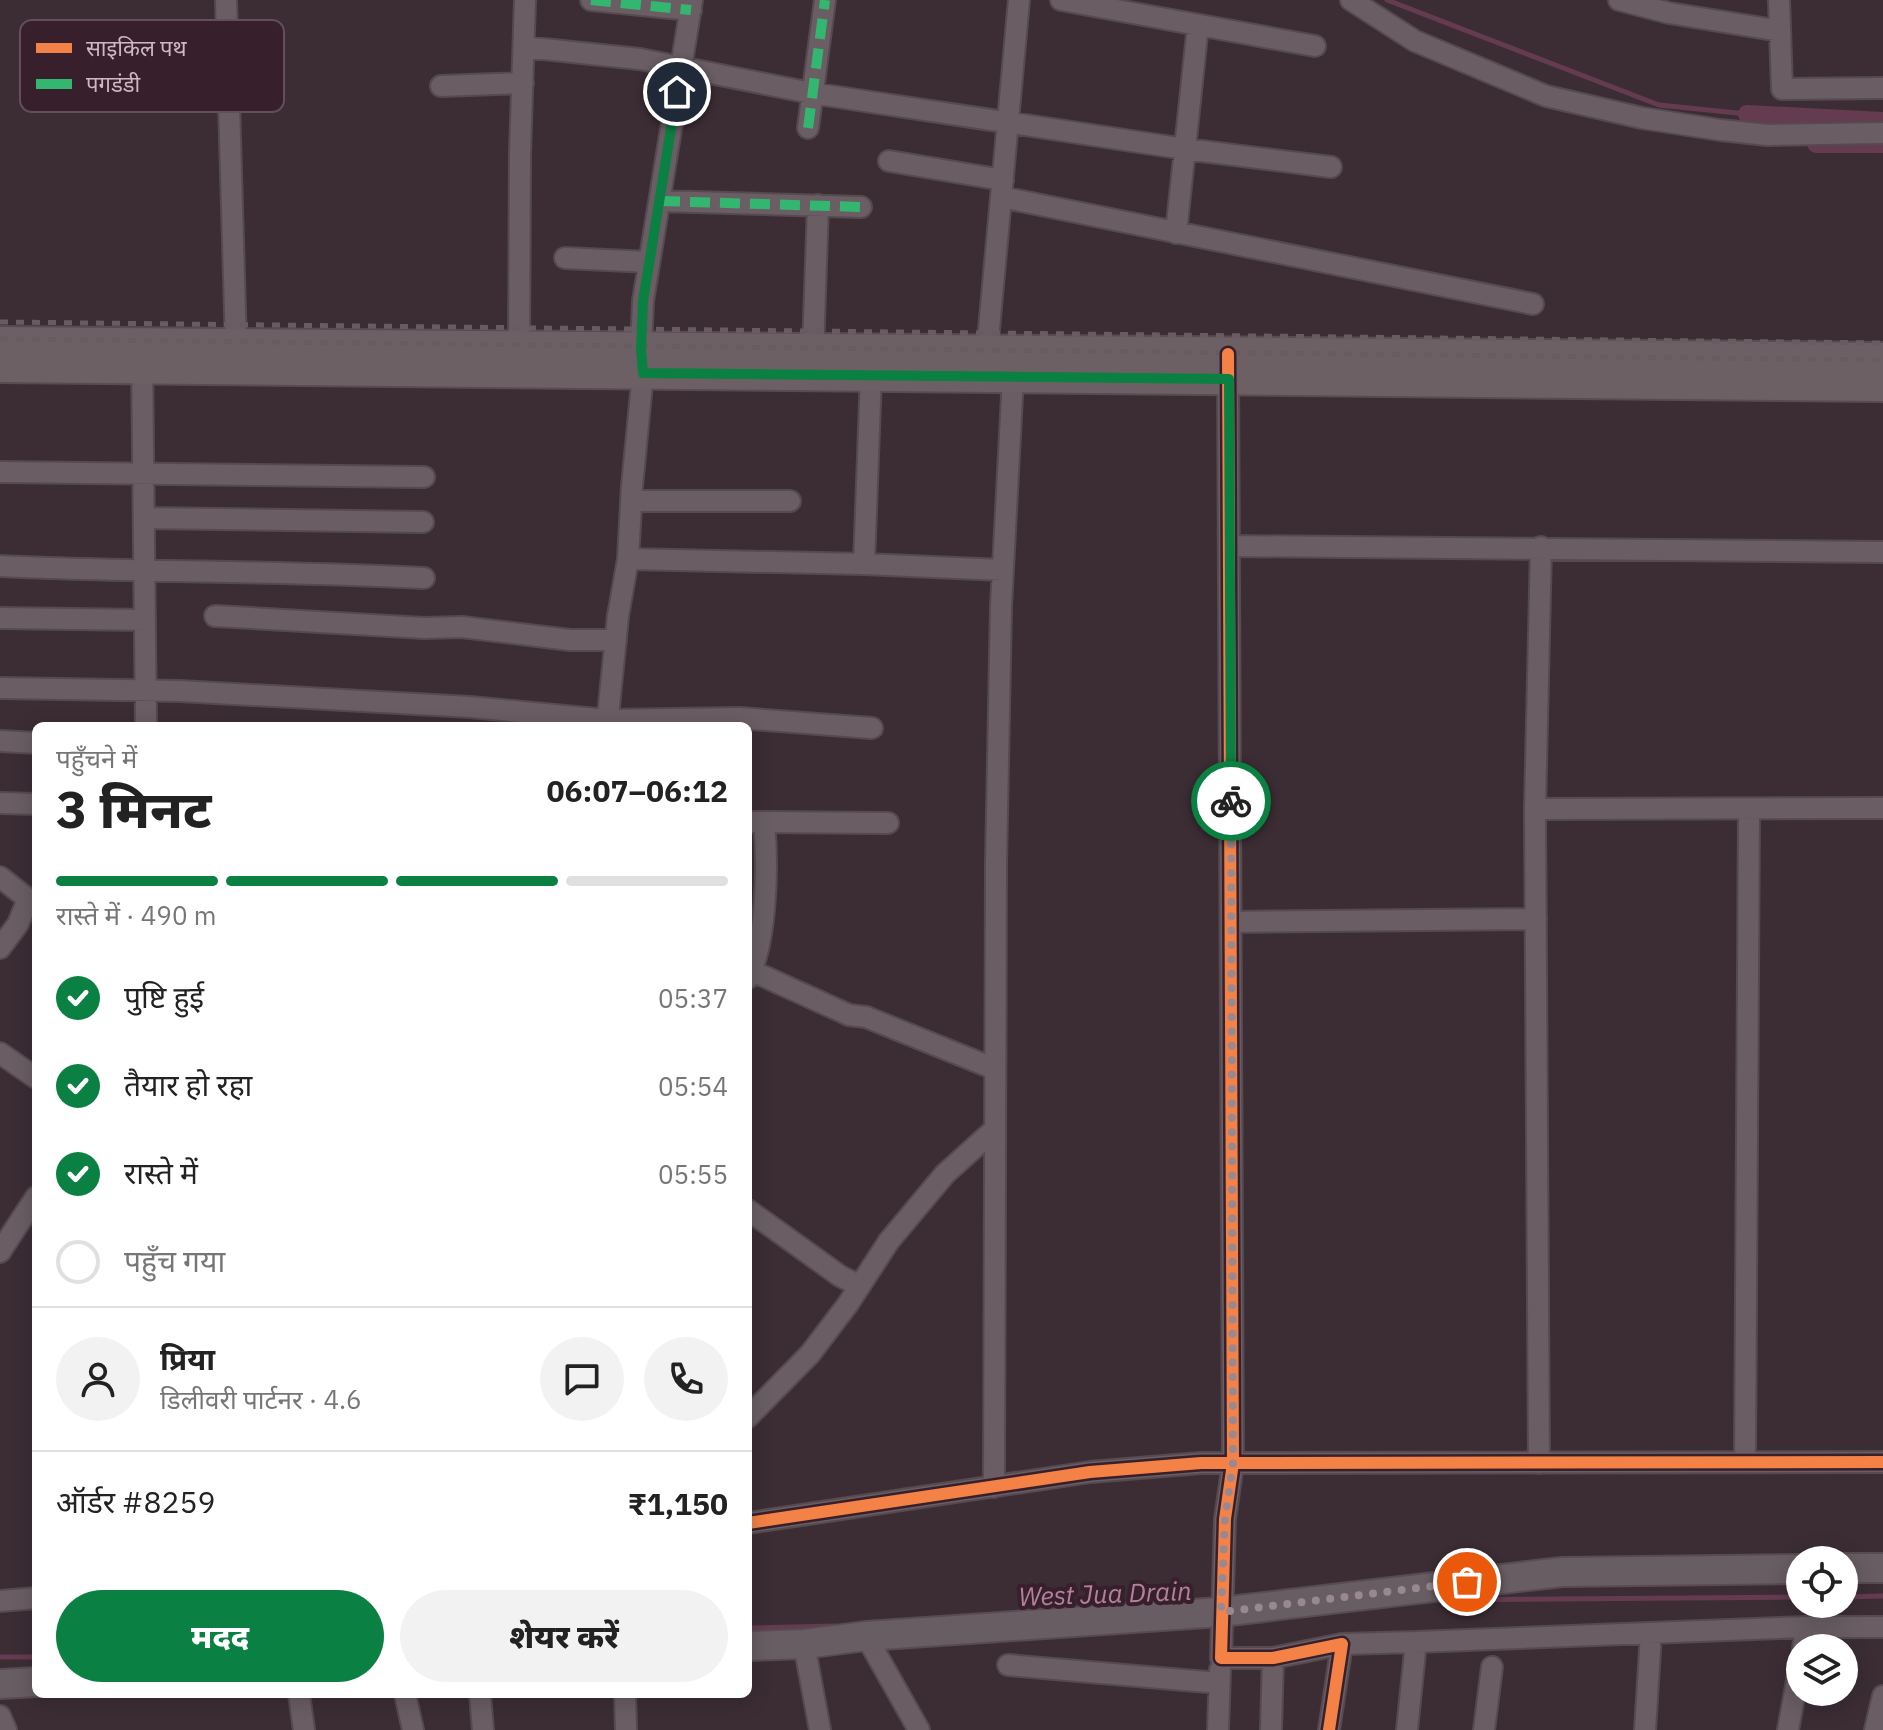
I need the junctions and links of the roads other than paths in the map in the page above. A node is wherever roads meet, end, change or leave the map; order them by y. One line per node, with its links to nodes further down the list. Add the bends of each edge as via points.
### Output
1 (226, 0): 11 (street)
2 (525, 0): 15 (street)
3 (591, 0): 10 (street)
4 (825, 0): 20 (street)
5 (1019, 0): 22 (street)
6 (1061, 0): 12 (street)
7 (1351, 0): 24 (street, via 1415,41 1546,96 1642,118 1768,135)
8 (1779, 0): 13 (street)
9 (1629, 1): 13 (street)
10 (692, 5): 16 (street)
11 (227, 20)
12 (1198, 25): 14 (street); 25 (street)
13 (1780, 31): 19 (street, via 1782,89)
14 (1315, 46)
15 (524, 47): 16 (street); 17 (street)
16 (681, 66): 20 (street); 29 (street)
17 (523, 83): 18 (street); 38 (street)
18 (441, 86)
19 (1883, 88)
20 (811, 93): 22 (street); 23 (street)
21 (229, 112): 37 (street)
22 (1008, 123): 25 (street); 28 (street)
23 (808, 128)
24 (1883, 133)
25 (1185, 149): 27 (street); 32 (street)
26 (889, 161): 28 (street)
27 (1331, 167)
28 (1002, 189): 32 (street); 40 (street)
29 (660, 201): 30 (street); 34 (street)
30 (818, 205): 31 (street); 39 (street)
31 (861, 207)
32 (1176, 233): 35 (street)
33 (565, 258): 34 (street)
34 (649, 262): 43 (street)
35 (1533, 304)
36 (0, 343): 41 (main road)
37 (236, 345): 38 (main road); 41 (main road)
38 (519, 348): 43 (main road)
39 (813, 350): 40 (main road); 43 (main road)
40 (987, 351): 45 (main road)
41 (142, 356): 43 (main road); 44 (main road); 50 (street)
42 (1883, 359): 45 (main road)
43 (642, 361): 46 (main road); 52 (street)
44 (0, 366)
45 (1228, 367): 47 (main road); 48 (main road); 56 (street)
46 (871, 375): 47 (main road); 60 (street)
47 (1013, 377): 62 (street)
48 (1883, 385)
49 (0, 472): 50 (street)
50 (144, 474): 51 (street); 54 (street)
51 (424, 477)
52 (631, 501): 53 (street); 59 (street)
53 (790, 501)
54 (144, 518): 55 (street); 63 (street)
55 (423, 522)
56 (1230, 546): 57 (street); 89 (street)
57 (1541, 547): 58 (street); 82 (street)
58 (1883, 552)
59 (628, 559): 60 (street); 68 (street)
60 (864, 564): 62 (street)
61 (0, 566): 63 (street)
62 (1003, 570): 94 (street)
63 (145, 571): 64 (street); 67 (street)
64 (424, 578)
65 (215, 616): 68 (street)
66 (0, 618): 67 (street)
67 (145, 620): 70 (street)
68 (616, 640): 74 (street)
69 (0, 688): 70 (street)
70 (146, 692): 71 (street); 72 (street)
71 (470, 716): 73 (street)
72 (146, 722)
73 (587, 722)
74 (607, 722)
75 (633, 722): 76 (street, via 739,718)
76 (872, 728)
77 (0, 741): 78 (street)
78 (32, 743)
79 (0, 803): 80 (street)
80 (32, 804)
81 (1883, 808): 83 (street)
82 (1535, 809): 83 (street); 88 (street)
83 (1749, 809): 103 (street)
84 (756, 822): 85 (street); 91 (street, via 767,847 763,926)
85 (888, 823)
86 (0, 877): 87 (street)
87 (32, 903): 90 (street)
88 (1536, 919): 89 (street); 106 (street)
89 (1231, 922): 105 (street)
90 (0, 948)
91 (752, 967)
92 (752, 976): 94 (street)
93 (0, 1053): 95 (street)
94 (995, 1069): 96 (street)
95 (32, 1075)
96 (995, 1129): 101 (street, via 945,1174 889,1241); 107 (street)
97 (32, 1201): 99 (street)
98 (752, 1213): 101 (street)
99 (7, 1226): 100 (street)
100 (0, 1252)
101 (860, 1286): 102 (street, via 810,1354)
102 (752, 1413)
103 (1745, 1462): 104 (street); 106 (street)
104 (1883, 1462)
105 (1233, 1463): 106 (street); 107 (street, via 1090,1472); 114 (street)
106 (1539, 1463)
107 (994, 1487): 108 (street)
108 (752, 1522)
109 (1858, 1568): 110 (main road)
110 (1883, 1568)
111 (1786, 1569): 114 (main road, via 1562,1572)
112 (32, 1598): 113 (street)
113 (0, 1601)
114 (1221, 1612): 119 (main road); 124 (street)
115 (1806, 1627): 116 (street); 117 (street); 118 (street)
116 (1883, 1627)
117 (1651, 1633): 120 (street); 150 (street)
118 (1805, 1634)
119 (866, 1636): 121 (main road); 144 (street)
120 (1416, 1642): 122 (street); 148 (street)
121 (804, 1644): 123 (main road); 143 (street)
122 (1342, 1644): 125 (street); 147 (street)
123 (752, 1646)
124 (1221, 1658): 125 (street); 129 (street)
125 (1273, 1658): 146 (street)
126 (1008, 1665): 129 (street)
127 (1492, 1667): 149 (street)
128 (32, 1682): 130 (main road)
129 (1219, 1683): 145 (street)
130 (0, 1684)
131 (1883, 1696): 152 (street)
132 (300, 1698): 139 (street)
133 (406, 1698): 140 (street)
134 (480, 1698): 141 (street)
135 (625, 1698): 142 (street)
136 (1792, 1706): 151 (street)
137 (0, 1716): 138 (street)
138 (6, 1730)
139 (304, 1730)
140 (413, 1730)
141 (483, 1730)
142 (626, 1730)
143 (820, 1730)
144 (919, 1730)
145 (1218, 1730)
146 (1271, 1730)
147 (1329, 1730)
148 (1407, 1730)
149 (1484, 1730)
150 (1645, 1730)
151 (1788, 1730)
152 (1875, 1730)

